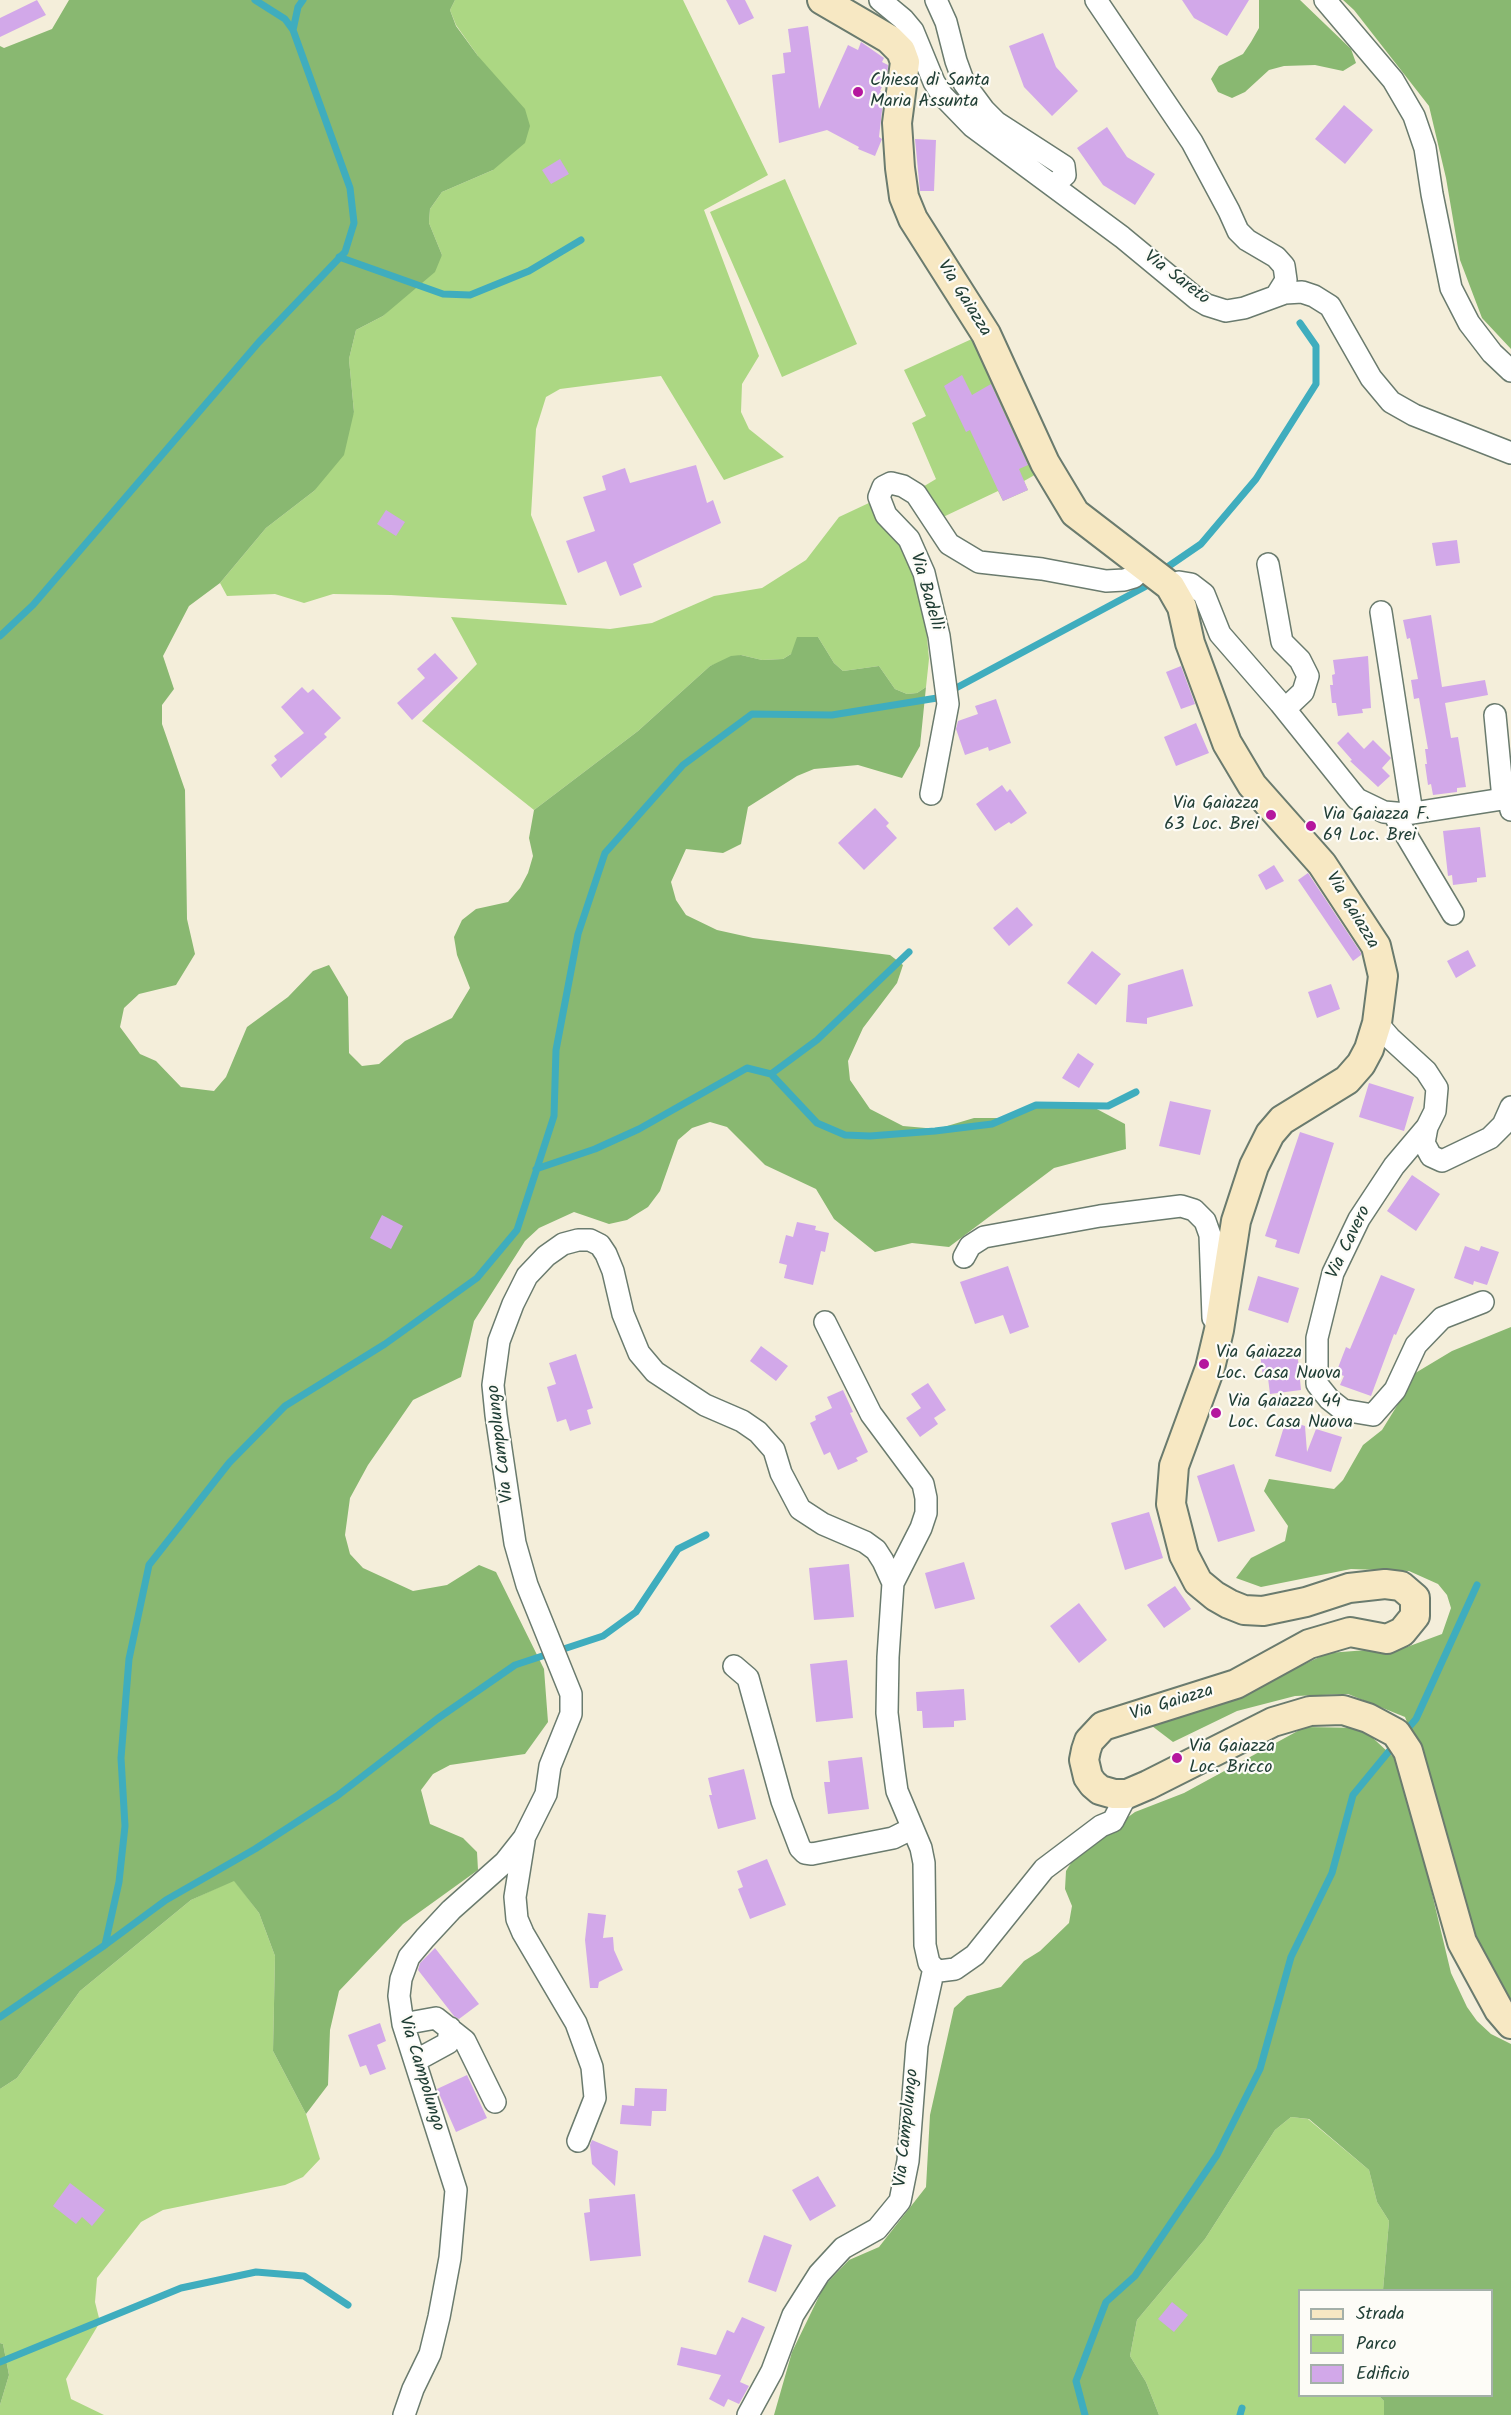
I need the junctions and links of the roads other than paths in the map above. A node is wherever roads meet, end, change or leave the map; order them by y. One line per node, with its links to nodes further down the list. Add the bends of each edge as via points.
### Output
1 (822, 0): 11 (main road, Via Gaiazza, via 889,39 901,51 905,62 897,123 900,168 904,196 913,219 986,334 1045,463 1075,513)
2 (880, 0): 6 (street, Via Sareto, via 913,31 942,95 972,126)
3 (936, 0): 6 (street, via 964,83 996,122 1064,166 1065,175)
4 (1096, 0): 7 (street, via 1192,142 1238,231 1284,266 1286,280)
5 (1325, 0): 8 (street, via 1393,80 1414,116 1425,148 1451,288 1469,323)
6 (1053, 186): 7 (street, Via Sareto, via 1207,305 1236,310)
7 (1276, 296): 9 (street, Via Sareto, via 1302,292 1330,306 1371,378 1391,402)
8 (1511, 372)
9 (1511, 453)
10 (1268, 564): 14 (street, via 1282,642 1300,660 1308,676 1303,692)
11 (1145, 565): 12 (main road, Via Gaiazza); 16 (street, Via Badelli, via 1134,577 1106,581 979,562 950,544 916,495 891,483 883,487 879,497 886,515 909,539 924,573 939,636 948,704)
12 (1170, 586): 14 (street, via 1179,582 1191,584 1204,594 1220,634); 20 (main road, Via Gaiazza, via 1182,607 1190,643 1227,743 1252,785 1322,864 1376,946 1383,976)
13 (1381, 612): 18 (street)
14 (1285, 709): 18 (street, via 1358,799 1384,812)
15 (1495, 715): 17 (street)
16 (931, 794)
17 (1507, 804): 18 (street)
18 (1402, 813): 19 (street)
19 (1454, 914)
20 (1377, 1023): 22 (street, Via Cavero, via 1426,1071 1437,1088 1435,1111); 26 (main road, Via Gaiazza, via 1370,1048 1347,1080 1282,1120 1270,1134 1254,1166 1236,1221)
21 (1511, 1107): 22 (street, via 1503,1125 1490,1138 1442,1161 1431,1156 1424,1143)
22 (1427, 1126): 24 (street, Via Cavero, via 1394,1166 1359,1219 1333,1273 1317,1338 1317,1384 1343,1410 1373,1415 1395,1390 1416,1345 1442,1318)
23 (964, 1257): 26 (street, Via Gaiazza, via 970,1246 984,1237 1181,1206 1194,1210 1205,1221 1210,1235 1211,1304 1213,1321)
24 (1483, 1302)
25 (825, 1322): 27 (street, via 871,1414 923,1484 926,1498 921,1527)
26 (1219, 1330): 29 (main road, Via Gaiazza, via 1170,1485 1184,1555 1198,1582 1229,1604 1263,1611 1349,1588 1401,1586 1415,1598 1415,1616 1402,1632 1387,1639 1350,1632 1308,1644 1236,1684 1103,1726 1086,1750 1088,1777 1100,1790)
27 (893, 1583): 30 (street, via 887,1713 897,1791); 31 (street, Via Campolungo, via 876,1550 800,1509 774,1450 758,1432 705,1405 655,1372 639,1353 623,1314 613,1271 600,1245 590,1240 563,1244 527,1276 513,1304 499,1341 494,1385 515,1543 527,1585 571,1694 571,1714 550,1766 546,1794)
28 (734, 1666): 30 (street, via 748,1678 782,1801 800,1848 812,1854 893,1838)
29 (1127, 1794): 32 (street, via 1113,1821 1044,1869 975,1955 955,1969); 34 (main road, via 1274,1722 1310,1711 1343,1710 1396,1733 1408,1751 1462,1942 1499,2010)
30 (911, 1829): 32 (street, via 924,1863 925,1946)
31 (524, 1838): 33 (street, Via Campolungo, via 505,1862 451,1910 409,1957 399,1996); 38 (street, via 515,1897 517,1919 576,2023 592,2067 595,2098)
32 (934, 1968): 40 (street, Via Campolungo, via 917,2045 908,2161 900,2201 877,2229 843,2248 819,2274 793,2315 772,2371)
33 (403, 2024): 35 (street, via 436,2018); 36 (street, Via Campolungo)
34 (1511, 2024)
35 (450, 2028): 36 (street, via 448,2043); 37 (street, via 465,2041)
36 (415, 2061): 39 (street, Via Campolungo, via 456,2190 450,2258 437,2327)
37 (495, 2102)
38 (578, 2141)
39 (404, 2415)
40 (748, 2415)

